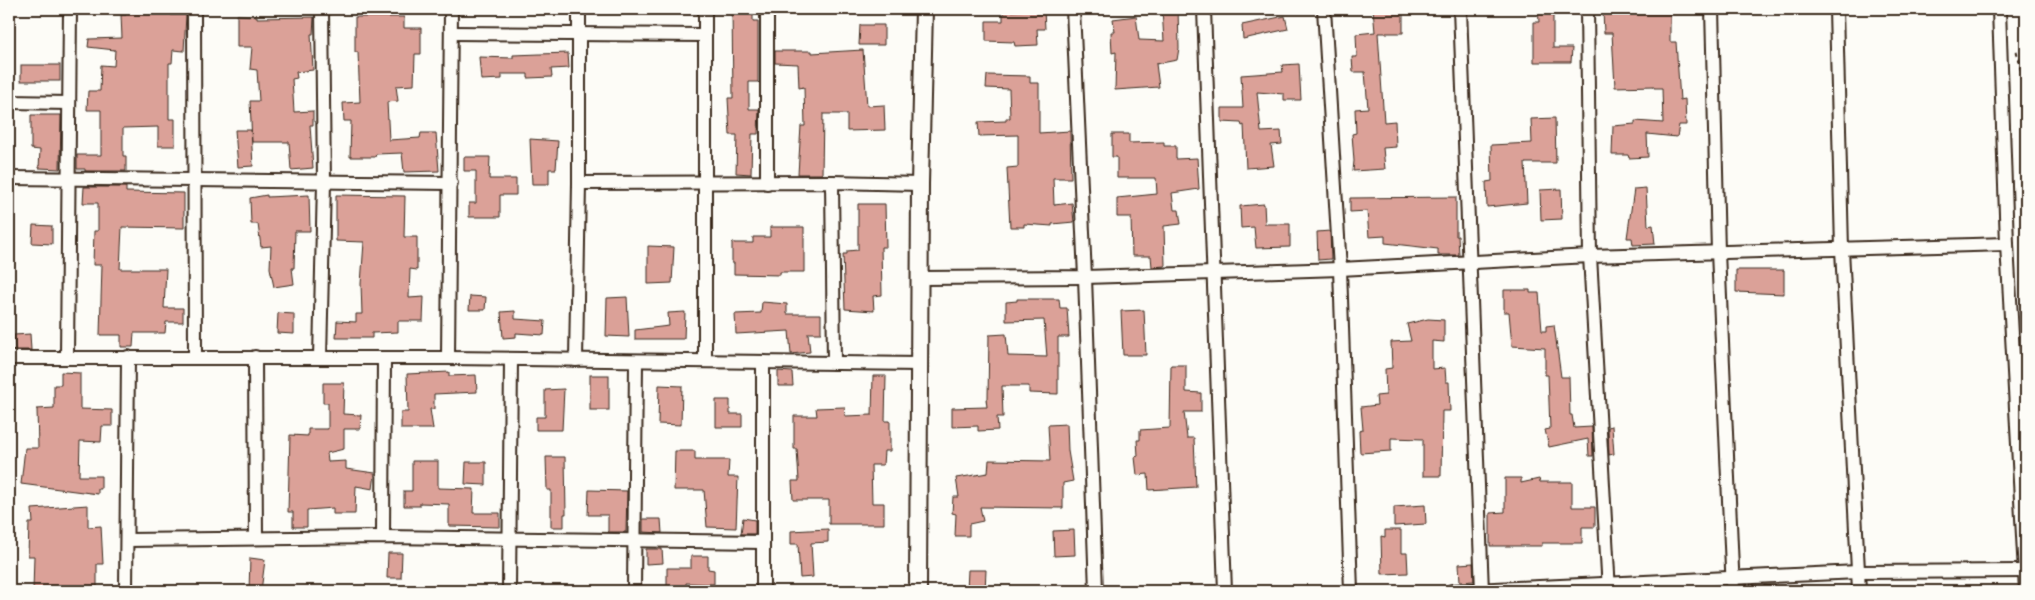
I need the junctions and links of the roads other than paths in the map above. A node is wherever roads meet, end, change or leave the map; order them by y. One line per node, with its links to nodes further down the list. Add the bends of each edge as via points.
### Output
1 (70, 9): 21 (street)
2 (194, 9): 24 (street)
3 (322, 9): 25 (street)
4 (451, 9): 17 (street)
5 (579, 9): 18 (street)
6 (705, 9): 19 (street)
7 (767, 9): 27 (street)
8 (924, 9): 31 (street)
9 (1073, 9): 39 (street)
10 (1204, 9): 38 (street)
11 (1324, 9): 37 (street)
12 (1460, 9): 36 (street)
13 (1587, 9): 35 (street)
14 (1712, 9): 34 (street)
15 (1836, 9): 33 (street)
16 (1999, 9): 32 (street)
17 (451, 33): 18 (street); 29 (street)
18 (578, 34): 19 (street); 30 (street)
19 (705, 35): 26 (street)
20 (9, 102): 21 (street)
21 (69, 103): 23 (street)
22 (9, 178): 23 (street)
23 (69, 178): 24 (street); 44 (street)
24 (195, 180): 25 (street); 45 (street)
25 (324, 182): 29 (street); 46 (street)
26 (706, 182): 27 (street); 30 (street); 52 (street)
27 (767, 182): 28 (street)
28 (832, 182): 31 (street); 54 (street)
29 (451, 183): 48 (street)
30 (580, 183): 50 (street)
31 (920, 184): 40 (street)
32 (2007, 244): 33 (street); 62 (street)
33 (1842, 249): 34 (street); 63 (street)
34 (1718, 252): 35 (street); 64 (street)
35 (1590, 256): 36 (street); 65 (street)
36 (1469, 262): 37 (street); 75 (street)
37 (1340, 269): 38 (street); 73 (street)
38 (1214, 272): 39 (street); 72 (street)
39 (1086, 276): 40 (street); 71 (street)
40 (921, 278): 55 (street)
41 (128, 357): 44 (street); 45 (street); 59 (street)
42 (255, 357): 45 (street); 46 (street); 57 (street)
43 (9, 358): 44 (street)
44 (67, 358)
45 (195, 358)
46 (320, 358): 47 (street)
47 (384, 358): 48 (street); 56 (street)
48 (448, 358): 49 (street)
49 (511, 359): 50 (street); 58 (street)
50 (576, 360): 51 (street)
51 (636, 361): 52 (street); 60 (street)
52 (705, 362): 53 (street)
53 (763, 362): 54 (street); 61 (street)
54 (834, 362): 55 (street)
55 (920, 364): 70 (street)
56 (384, 537): 57 (street); 58 (street)
57 (256, 538): 59 (street)
58 (509, 539): 60 (street); 67 (street)
59 (127, 540): 66 (street)
60 (634, 540): 61 (street); 68 (street)
61 (763, 542): 69 (street)
62 (2026, 571): 63 (street); 77 (street)
63 (1858, 572): 64 (street); 76 (street)
64 (1732, 585): 65 (street)
65 (1609, 588): 75 (street)
66 (126, 591)
67 (509, 591)
68 (634, 591)
69 (762, 591)
70 (918, 591)
71 (1096, 591)
72 (1225, 591)
73 (1351, 591)
74 (1452, 591): 75 (street)
75 (1482, 591)
76 (1859, 591)
77 (2026, 591)

